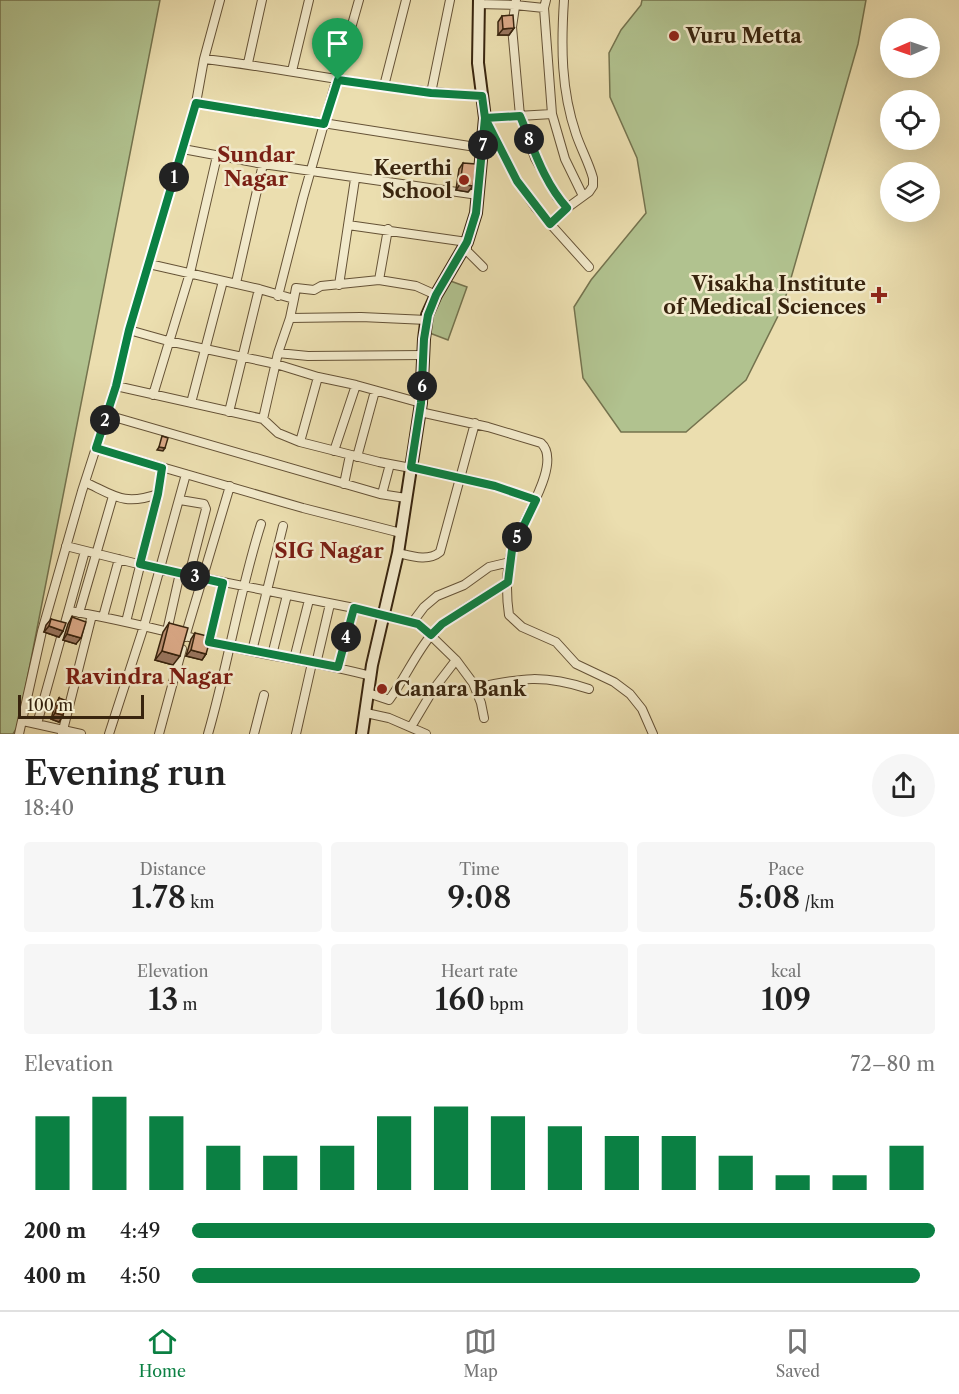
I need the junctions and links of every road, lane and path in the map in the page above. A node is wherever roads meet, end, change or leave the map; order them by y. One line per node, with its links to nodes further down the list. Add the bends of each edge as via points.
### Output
1 (220, 0): 11 (street)
2 (262, 0): 12 (street)
3 (309, 0): 13 (street)
4 (359, 0): 14 (street)
5 (406, 0): 15 (street)
6 (450, 0): 16 (street)
7 (564, 0): 30 (street, via 564,81 576,133 593,178 592,186)
8 (478, 2): 9 (street); 17 (street)
9 (516, 2): 10 (street); 20 (street, via 512,27)
10 (545, 4): 19 (street)
11 (204, 59): 12 (street); 18 (street)
12 (248, 63): 13 (street)
13 (292, 71): 14 (street)
14 (338, 80): 15 (street); 22 (street)
15 (384, 86): 16 (street)
16 (431, 93): 17 (street)
17 (482, 96): 21 (street)
18 (196, 103): 22 (street); 24 (street)
19 (552, 114): 20 (street); 30 (street, via 565,159)
20 (520, 116): 21 (street); 31 (street, via 540,168)
21 (485, 118): 23 (street); 32 (street, via 517,181)
22 (324, 124): 23 (street); 27 (street)
23 (482, 148): 29 (street)
24 (183, 149): 25 (street); 36 (street)
25 (217, 156): 26 (street); 39 (street)
26 (263, 164): 27 (street); 42 (street)
27 (311, 171): 28 (street); 46 (street)
28 (355, 179): 29 (street); 33 (street)
29 (478, 195): 35 (street)
30 (583, 196): 31 (street)
31 (567, 208): 32 (street)
32 (550, 224): 38 (street)
33 (348, 225): 34 (street); 43 (street)
34 (388, 230): 35 (street); 40 (street)
35 (467, 242): 37 (street, via 467,251); 45 (street)
36 (149, 264): 39 (street); 50 (street)
37 (483, 267)
38 (589, 267)
39 (189, 273): 41 (street); 51 (street)
40 (379, 280): 43 (street); 45 (street, via 416,286)
41 (223, 281): 42 (street); 52 (street)
42 (236, 283): 44 (street)
43 (339, 285): 47 (street, via 314,290 296,288)
44 (259, 289): 46 (street); 54 (street)
45 (436, 295): 49 (street)
46 (278, 296): 47 (street)
47 (294, 299): 48 (street)
48 (290, 318): 49 (street); 53 (street)
49 (427, 320): 55 (street)
50 (129, 330): 51 (street); 59 (street)
51 (168, 341): 52 (street); 61 (street)
52 (206, 348): 54 (street); 62 (street)
53 (278, 353): 55 (street); 56 (street)
54 (242, 356): 56 (street); 64 (street)
55 (423, 356): 63 (street)
56 (276, 364): 57 (street); 66 (street)
57 (318, 377): 58 (street); 68 (street)
58 (356, 385): 60 (street); 70 (street)
59 (116, 386): 61 (street); 65 (street)
60 (375, 390): 63 (street); 71 (street)
61 (153, 395): 62 (street)
62 (191, 403): 64 (street)
63 (421, 408): 67 (street); 73 (street)
64 (229, 412): 66 (street)
65 (107, 414): 69 (street); 78 (street)
66 (263, 419): 68 (street, via 278,434)
67 (475, 423): 76 (street); 85 (street, via 546,447 548,454)
68 (300, 442): 70 (street)
69 (96, 448): 74 (street); 77 (street)
70 (334, 451): 71 (street)
71 (354, 456): 72 (street); 78 (street)
72 (390, 464): 73 (street); 81 (street)
73 (411, 467): 76 (street); 83 (street)
74 (162, 468): 75 (street); 80 (street)
75 (186, 474): 79 (street); 84 (street)
76 (460, 477): 85 (street); 91 (street, via 440,552 428,557)
77 (85, 482): 82 (street); 89 (street)
78 (344, 483): 81 (street)
79 (230, 486): 88 (street); 98 (street)
80 (158, 494): 82 (street, via 141,500); 95 (street)
81 (382, 494): 83 (street)
82 (113, 496): 92 (street)
83 (406, 498): 88 (street)
84 (180, 500): 96 (street); 97 (street, via 204,504 206,509)
85 (536, 500): 94 (street)
86 (261, 524): 101 (street)
87 (283, 526): 102 (street)
88 (401, 533): 91 (street)
89 (66, 546): 90 (street); 133 (street)
90 (85, 551): 92 (street); 107 (street)
91 (398, 553): 110 (street)
92 (96, 554): 93 (street); 108 (street)
93 (119, 559): 95 (street); 111 (street)
94 (510, 562): 99 (street); 113 (street, via 489,567 471,581 437,596)
95 (140, 564): 96 (street); 112 (street)
96 (158, 569): 97 (street); 114 (street)
97 (185, 574): 98 (street); 115 (street)
98 (202, 578): 100 (street); 117 (street)
99 (508, 582): 116 (street); 146 (street, via 510,619 556,642 576,664 630,694)
100 (223, 583): 101 (street); 118 (street)
101 (243, 588): 102 (street); 119 (street)
102 (266, 592): 103 (street); 120 (street)
103 (287, 595): 104 (street); 121 (street)
104 (309, 600): 105 (street); 122 (street)
105 (330, 604): 106 (street); 124 (street)
106 (354, 608): 110 (street); 125 (street)
107 (69, 611): 108 (street); 134 (street)
108 (79, 613): 109 (street)
109 (92, 615): 111 (street); 136 (street)
110 (383, 616): 113 (street); 126 (street)
111 (103, 617): 112 (street)
112 (126, 622): 114 (street)
113 (412, 622): 116 (street)
114 (144, 626): 115 (street); 139 (street)
115 (167, 631): 117 (street)
116 (431, 635): 123 (street); 129 (street, via 389,700)
117 (185, 636): 118 (street); 140 (street)
118 (209, 642): 119 (street)
119 (229, 646): 120 (street); 141 (street)
120 (252, 651): 121 (street)
121 (272, 655): 122 (street)
122 (294, 659): 124 (street)
123 (456, 660): 127 (street); 135 (street)
124 (314, 663): 125 (street); 143 (street)
125 (338, 667): 126 (street)
126 (371, 676): 129 (street)
127 (475, 688): 128 (street, via 528,678 553,679); 132 (street)
128 (589, 688)
129 (368, 693): 131 (street)
130 (264, 695): 142 (street)
131 (366, 713): 135 (street); 144 (street)
132 (484, 718)
133 (23, 721): 134 (street); 137 (street)
134 (37, 724): 136 (street)
135 (411, 727): 145 (street)
136 (63, 732): 138 (street)
137 (19, 734)
138 (81, 734)
139 (109, 734)
140 (159, 734)
141 (207, 734)
142 (254, 734)
143 (296, 734)
144 (362, 734)
145 (426, 734)
146 (653, 734)

